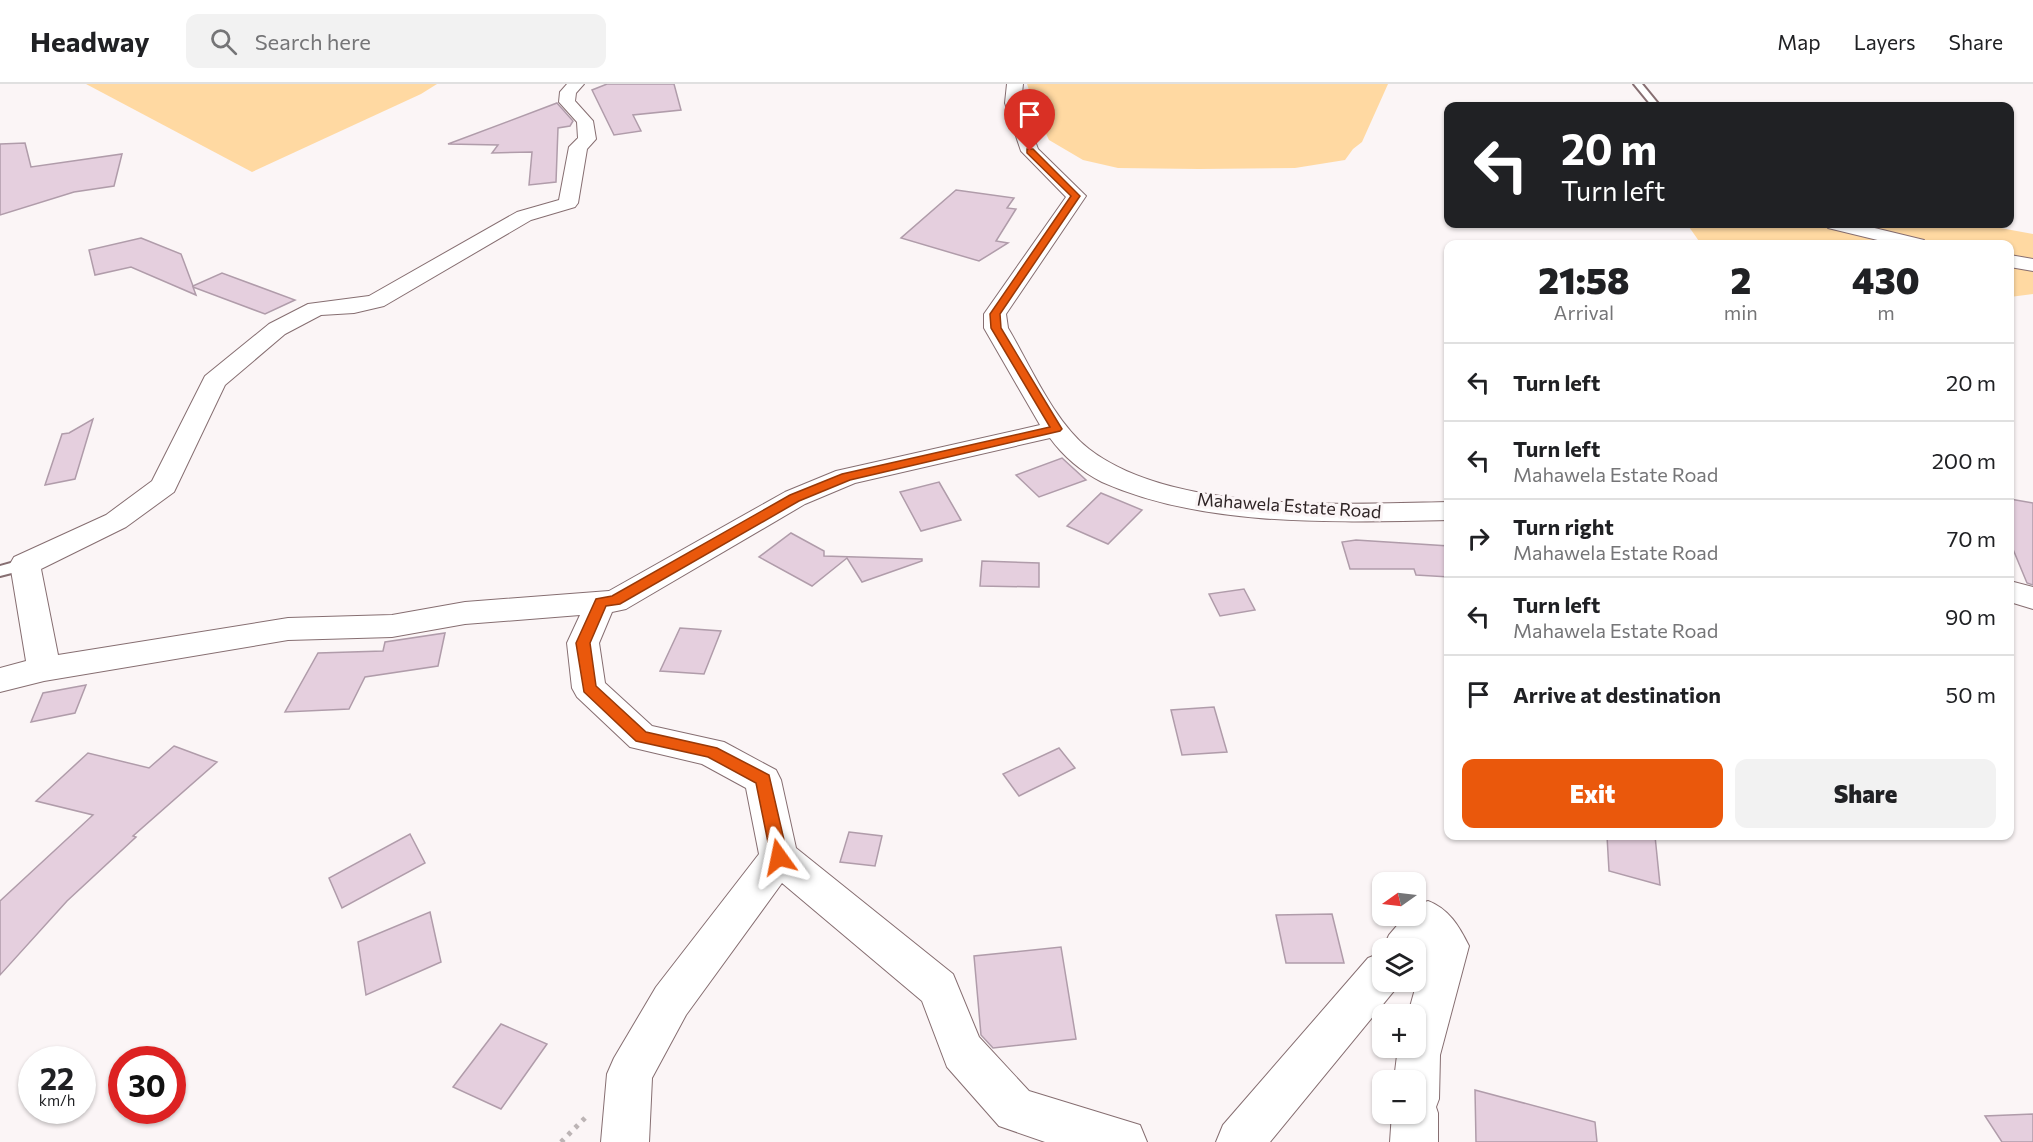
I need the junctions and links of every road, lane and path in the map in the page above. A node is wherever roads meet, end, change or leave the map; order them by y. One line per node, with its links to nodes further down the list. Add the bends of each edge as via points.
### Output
1 (576, 84): 11 (street, via 568,92 567,102 585,121 587,139 579,147 567,203 524,216 376,301 316,309 277,329 214,381 164,486 116,521)
2 (1015, 84): 9 (street, Mahawela Estate Road, via 1013,102 1030,151 1076,196 995,314 996,328)
3 (1638, 84): 4 (lane)
4 (1653, 102)
5 (1851, 228): 6 (street)
6 (1901, 240)
7 (2014, 262): 8 (street)
8 (2033, 265)
9 (1056, 429): 10 (street, Mahawela Estate Road, via 1078,454 1111,477 1193,501 1344,513); 14 (street, via 846,477 795,498 615,601)
10 (1444, 511)
11 (12, 568): 15 (street)
12 (2014, 592): 13 (street)
13 (2033, 598)
14 (601, 602): 15 (street, via 465,613 392,626 288,629); 17 (street, via 583,643 590,688 642,736 711,752 763,780)
15 (44, 669): 16 (street)
16 (0, 680)
17 (779, 857): 22 (street, via 671,1001 630,1074); 23 (street, via 938,988 963,1052 1014,1110)
18 (1413, 938): 20 (street, via 1428,920 1449,945)
19 (1372, 985): 24 (street)
20 (1417, 1070)
21 (1415, 1124): 25 (street)
22 (625, 1142)
23 (1123, 1142)
24 (1240, 1142)
25 (1414, 1142)

